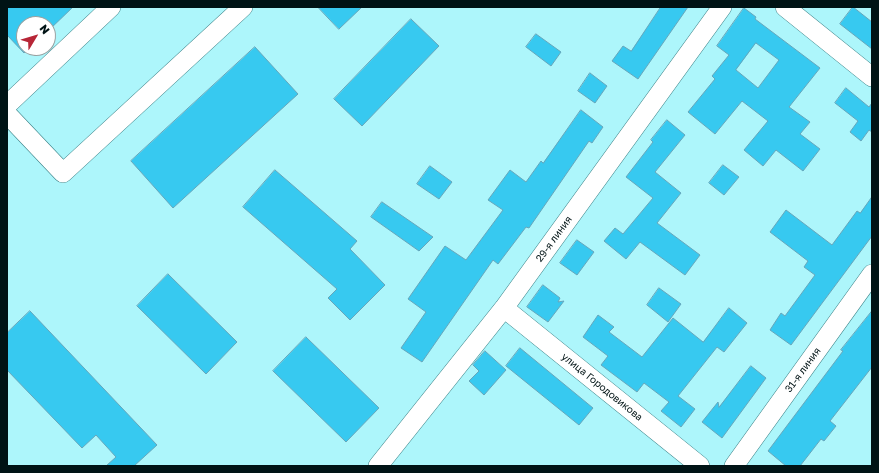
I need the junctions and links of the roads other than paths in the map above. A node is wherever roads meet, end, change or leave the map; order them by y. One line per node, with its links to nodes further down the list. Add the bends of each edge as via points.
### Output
1 (111, 7): 6 (street)
2 (243, 7): 7 (street, via 63,173)
3 (722, 7): 9 (street, 29-я линия)
4 (784, 7): 5 (street)
5 (872, 76)
6 (7, 105)
7 (7, 114)
8 (872, 274): 12 (street, 31-я линия)
9 (504, 308): 10 (street, 29-я линия); 11 (street, улица Городовикова)
10 (378, 466)
11 (700, 466)
12 (734, 466)

